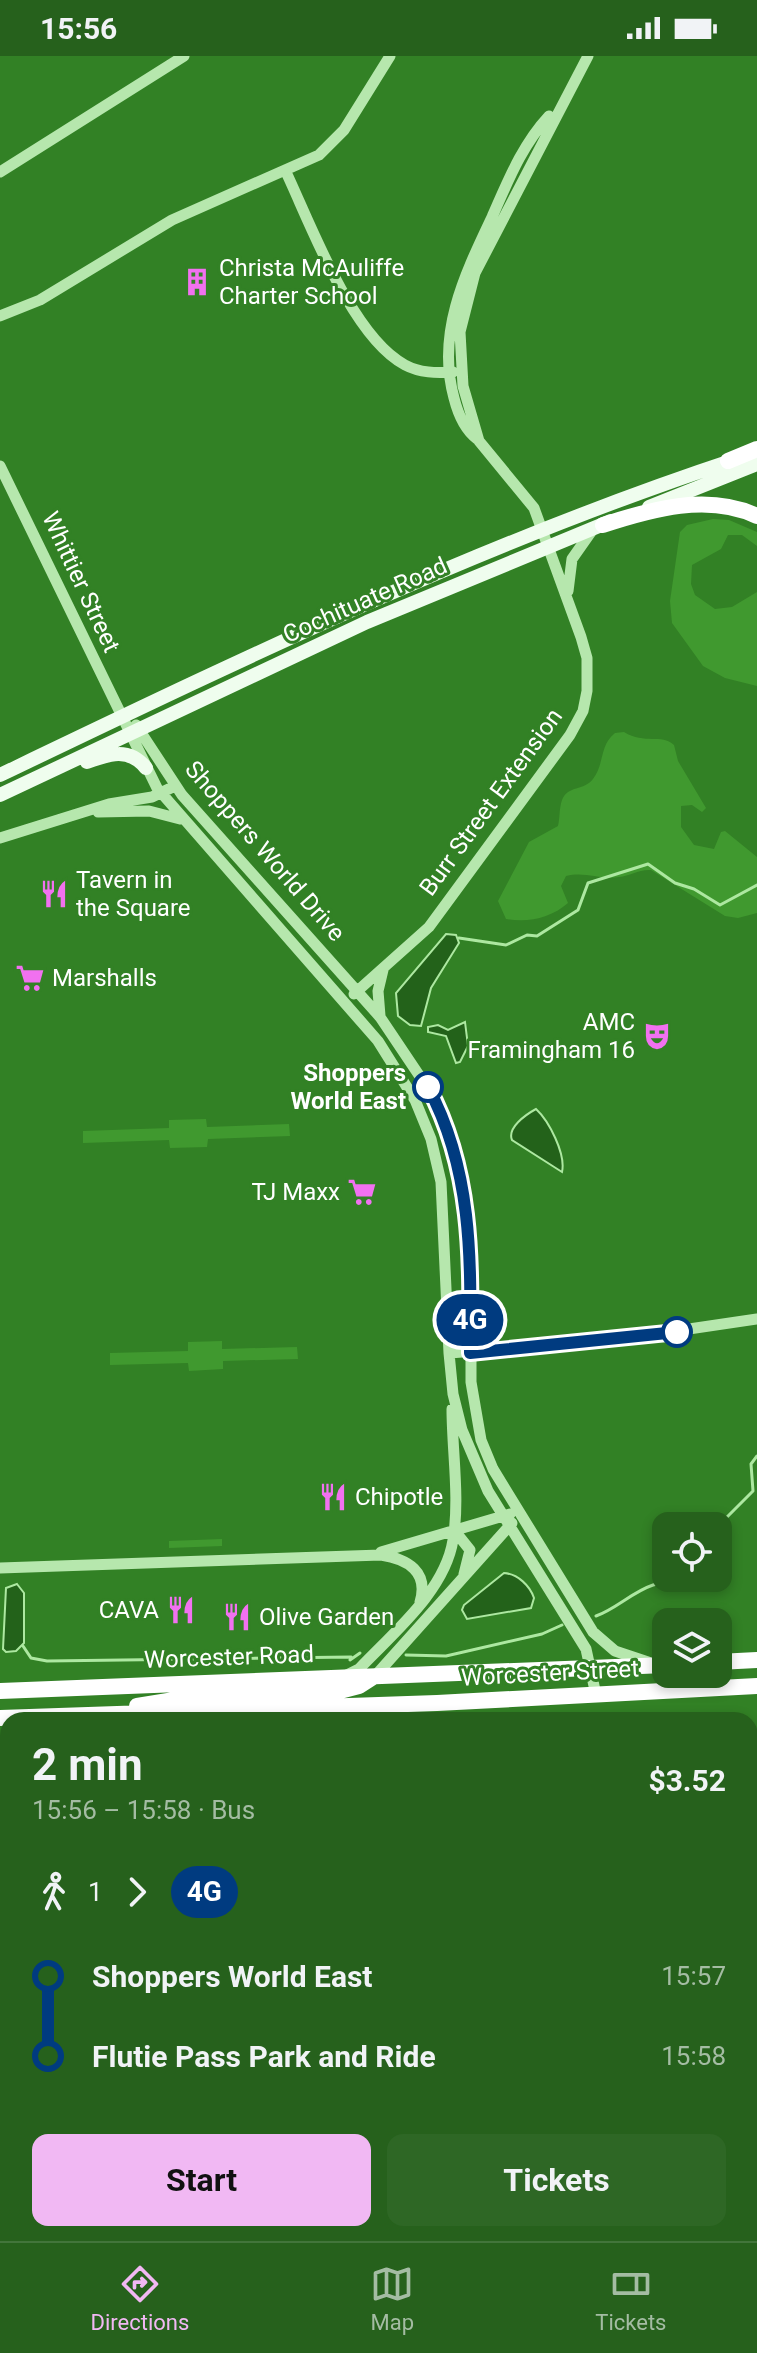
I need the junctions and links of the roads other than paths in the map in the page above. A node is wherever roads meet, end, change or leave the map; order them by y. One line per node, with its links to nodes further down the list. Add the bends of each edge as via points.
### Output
1 (184, 56): 4 (street)
2 (390, 56): 5 (street, via 337,140)
3 (588, 56): 7 (street, via 470,286)
4 (0, 172)
5 (286, 172): 6 (street, via 172,220 40,300); 7 (street, via 356,314 402,364 421,371)
6 (0, 316)
7 (455, 372): 14 (street, Burr Street Extension, via 479,441 532,505)
8 (757, 451): 9 (highway)
9 (728, 461): 14 (main road, Cochituate Road)
10 (757, 464): 13 (main road, Cochituate Road)
11 (0, 466): 17 (street, Whittier Street)
12 (757, 516): 13 (highway, via 701,504)
13 (603, 525): 15 (main road, Cochituate Road); 16 (street, via 583,538 574,553 568,576)
14 (542, 529): 15 (street, Burr Street Extension); 17 (main road, Cochituate Road, via 368,601)
15 (548, 546): 16 (street, Burr Street Extension); 18 (main road, Cochituate Road, via 407,604)
16 (570, 608): 28 (street, Burr Street Extension, via 587,658 583,711 574,729 433,922)
17 (122, 716): 18 (street, Shoppers World Drive); 20 (main road, Cochituate Road)
18 (134, 730): 19 (street, Shoppers World Drive); 21 (street, Shoppers World Drive); 22 (main road, Cochituate Road)
19 (146, 768): 22 (main road, via 131,756 111,754); 23 (street, Shoppers World Drive)
20 (0, 775)
21 (175, 786): 23 (street); 29 (street, Shoppers World Drive)
22 (15, 788): 24 (main road, Cochituate Road)
23 (161, 793): 25 (street); 26 (street, Shoppers World Drive)
24 (0, 795)
25 (78, 814): 26 (street, via 149,811); 27 (street)
26 (189, 824): 30 (street, Shoppers World Drive)
27 (0, 838)
28 (383, 969): 29 (street, Burr Street Extension); 31 (street)
29 (358, 991): 30 (street, Burr Street Extension); 31 (street, Shoppers World Drive)
30 (345, 1002): 33 (street, Shoppers World Drive, via 396,1066 434,1149 444,1213)
31 (380, 1017): 34 (street, Shoppers World Drive, via 431,1093 457,1161 470,1236)
32 (757, 1319): 34 (street, via 601,1342)
33 (449, 1353): 34 (street); 35 (street, Shoppers World Drive)
34 (470, 1353): 36 (street, Shoppers World Drive, via 481,1440)
35 (452, 1380): 37 (street, Shoppers World Drive, via 468,1449); 38 (street, Shoppers World Drive)
36 (519, 1512): 37 (street); 45 (street, Shoppers World Drive, via 599,1639 624,1655)
37 (507, 1521): 38 (street); 41 (street); 47 (street, Shoppers World Drive, via 584,1645)
38 (454, 1530): 39 (street); 41 (street, via 470,1553); 42 (street, Shoppers World Drive, via 444,1568)
39 (368, 1555): 40 (street); 42 (street, via 400,1559 415,1567 423,1585)
40 (0, 1568)
41 (460, 1582): 49 (street)
42 (420, 1602): 50 (street, Shoppers World Drive, via 359,1669)
43 (757, 1660): 44 (highway)
44 (732, 1661)
45 (652, 1662)
46 (652, 1666): 47 (highway, Worcester Street)
47 (592, 1668): 48 (highway, Worcester Street); 53 (street, Shoppers World Drive)
48 (460, 1672): 49 (highway, Worcester Road)
49 (376, 1675): 50 (highway, Worcester Road); 54 (highway, via 342,1692 175,1699)
50 (337, 1677): 52 (highway, Worcester Road)
51 (757, 1686): 53 (highway, Worcester Street)
52 (0, 1691)
53 (596, 1695): 55 (highway, Worcester Street)
54 (112, 1712)
55 (186, 1712)

